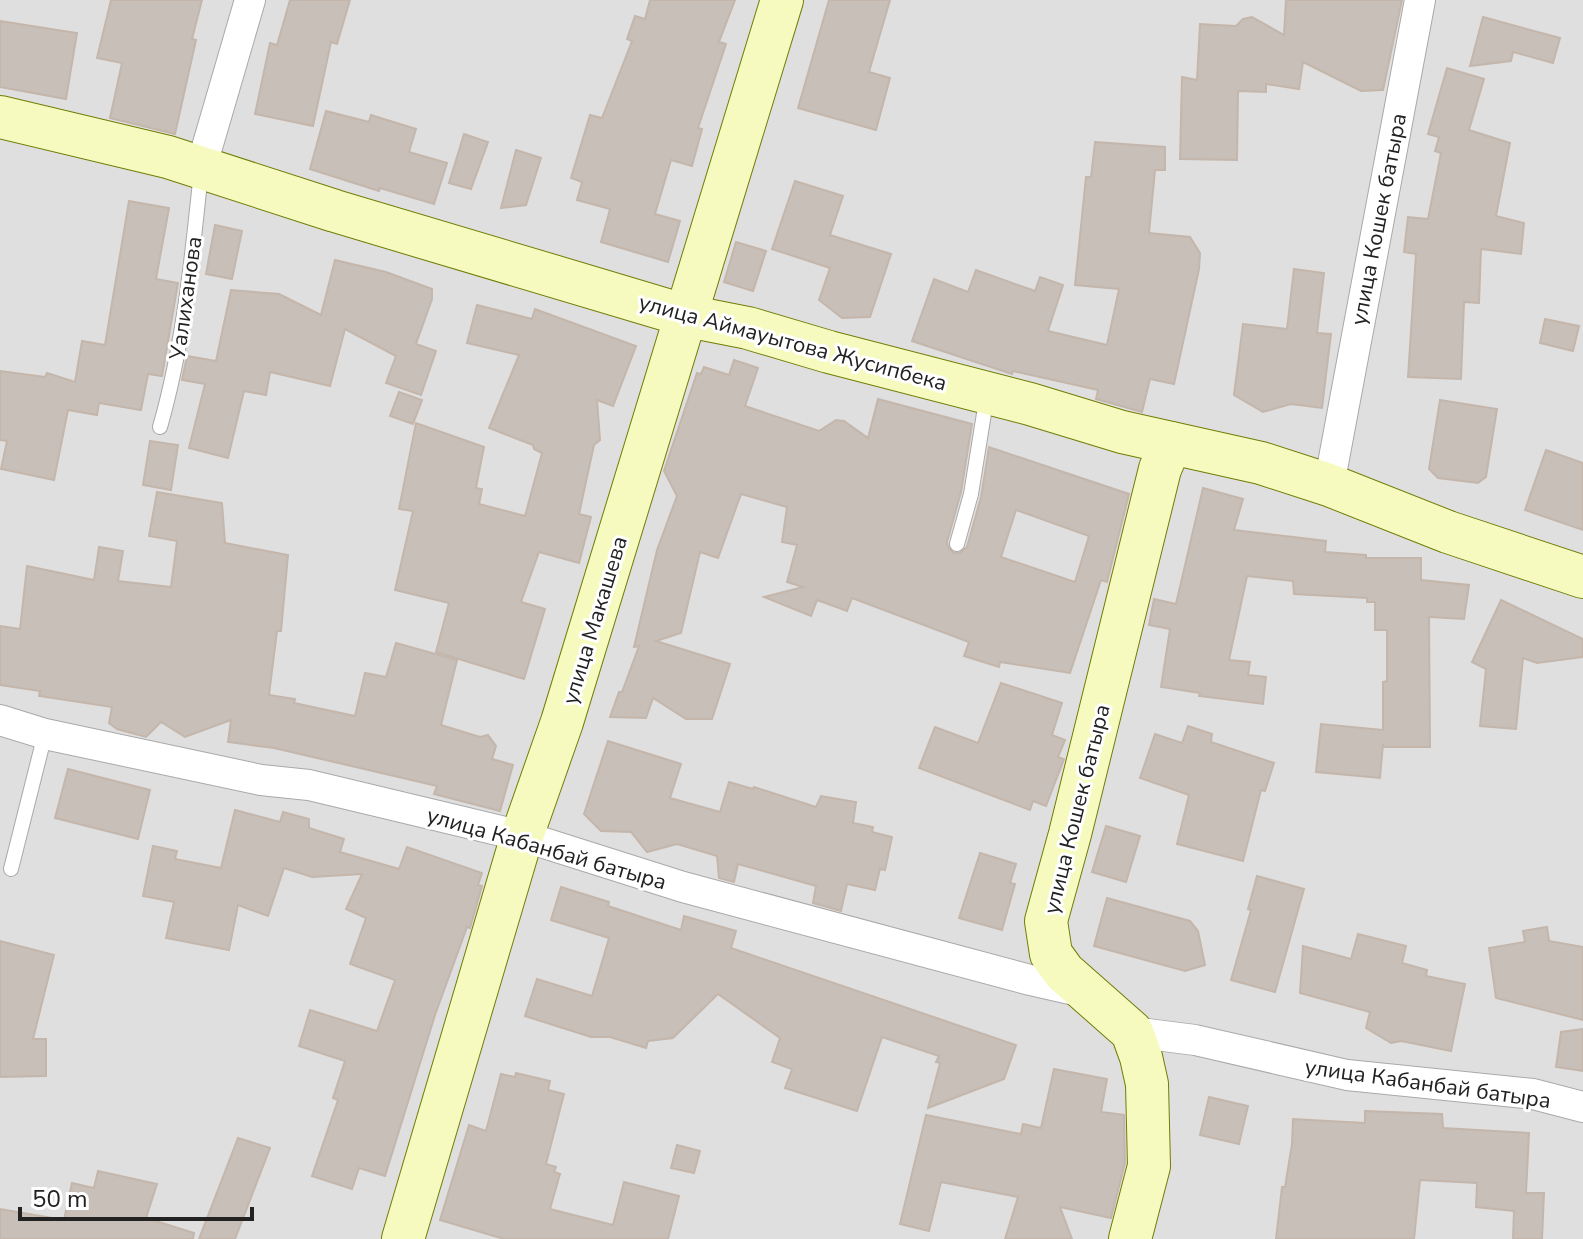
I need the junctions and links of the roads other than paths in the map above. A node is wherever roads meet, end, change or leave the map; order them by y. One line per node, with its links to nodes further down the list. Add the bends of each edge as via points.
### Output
1 (250, 0): 5 (street)
2 (782, 0): 6 (street, улица Макашева)
3 (1420, 0): 10 (street, улица Кошек батыра)
4 (0, 117): 5 (street, улица Аймауытова Жусипбека)
5 (201, 168): 6 (street, улица Аймауытова Жусипбека); 8 (lane, Уалиханова, via 181,338)
6 (687, 316): 7 (street, улица Аймауытова Жусипбека); 15 (street, улица Макашева)
7 (988, 393): 9 (street, улица Аймауытова Жусипбека); 11 (lane)
8 (160, 427)
9 (1171, 443): 10 (street, улица Аймауытова Жусипбека); 17 (street, улица Кошек батыра, via 1160,469 1046,921 1051,954)
10 (1329, 485): 12 (street, улица Аймауытова Жусипбека)
11 (957, 544)
12 (1583, 577)
13 (0, 720): 14 (street, улица Кабанбай батыра)
14 (45, 734): 15 (street, улица Кабанбай батыра, via 261,780 309,785); 16 (lane)
15 (522, 836): 17 (street, улица Кабанбай батыра, via 683,887); 20 (street, улица Макашева)
16 (11, 869)
17 (1090, 994): 18 (street, улица Кошек батыра)
18 (1132, 1032): 19 (street, улица Кабанбай батыра, via 1195,1040 1347,1075 1533,1094); 21 (street, via 1147,1084 1149,1166)
19 (1583, 1107)
20 (403, 1239)
21 (1130, 1239)

